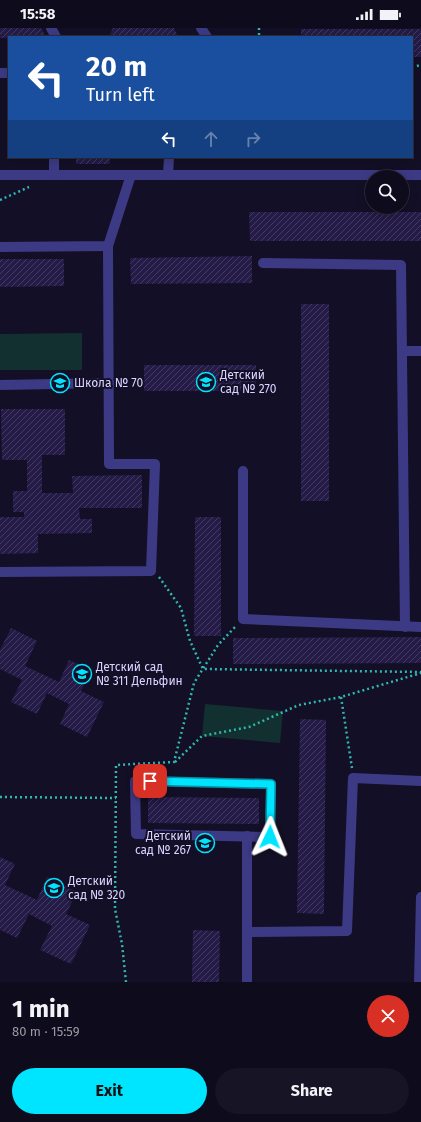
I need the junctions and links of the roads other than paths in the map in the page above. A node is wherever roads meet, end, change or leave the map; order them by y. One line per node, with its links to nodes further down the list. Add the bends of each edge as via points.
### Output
1 (54, 158): 4 (street)
2 (169, 158): 6 (street)
3 (0, 175): 4 (street)
4 (54, 175): 5 (street)
5 (131, 175): 6 (street); 8 (street)
6 (168, 175): 7 (street)
7 (421, 175)
8 (108, 246): 9 (street); 13 (street)
9 (0, 247)
10 (263, 263): 12 (street, via 401,265)
11 (421, 350): 12 (street)
12 (402, 351): 17 (street)
13 (109, 383): 14 (street); 16 (street, via 109,464 155,464 151,571)
14 (0, 385)
15 (243, 471): 17 (street, via 243,619)
16 (0, 572)
17 (405, 627): 18 (street)
18 (421, 628)
19 (421, 781): 22 (street, via 353,778 347,931)
20 (247, 836): 20 (street, via 136,834 135,781 271,784 270,837); 22 (street)
21 (421, 897): 24 (street)
22 (248, 932): 23 (street)
23 (247, 982)
24 (419, 982)

